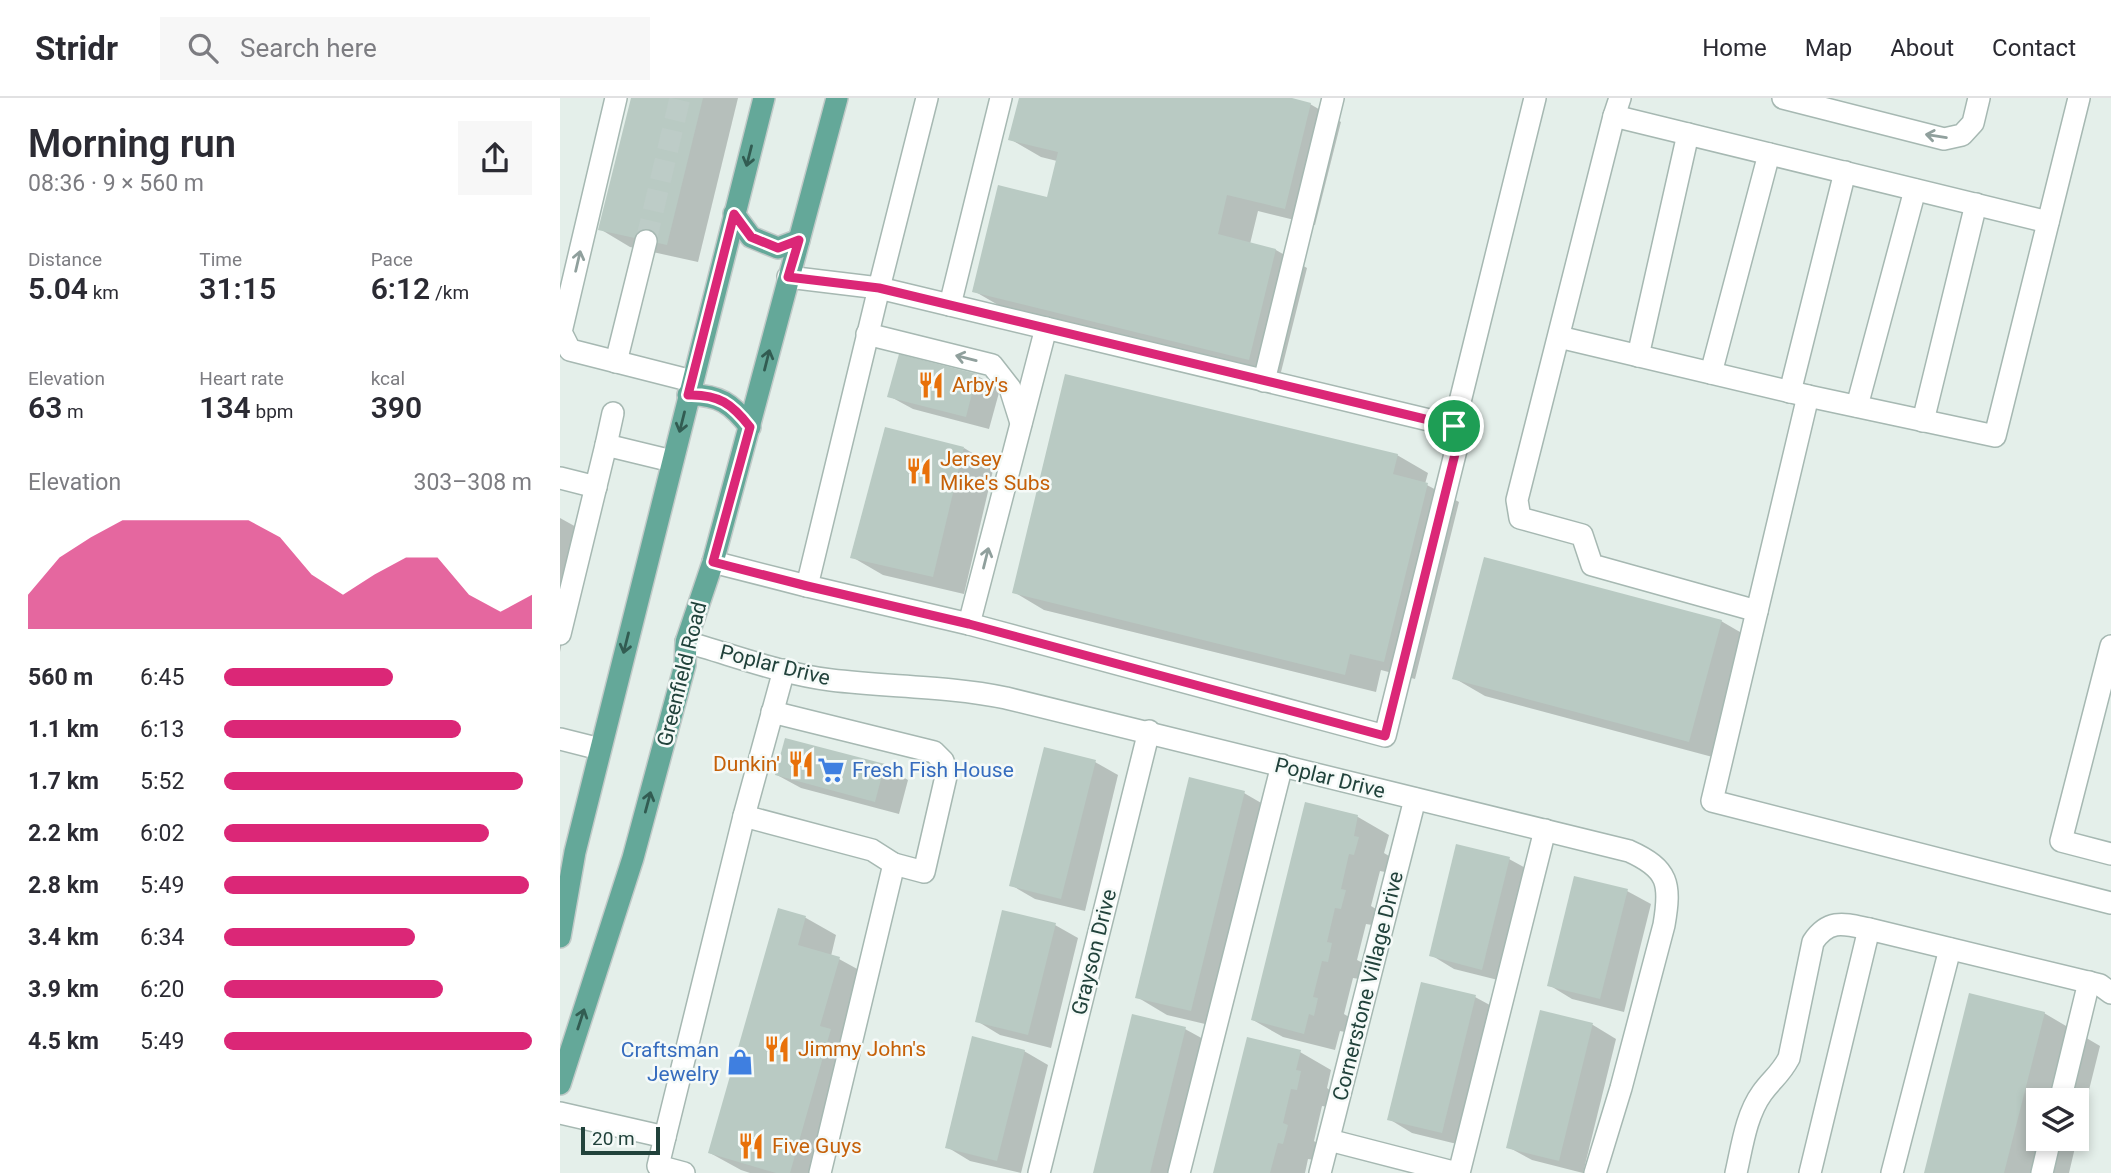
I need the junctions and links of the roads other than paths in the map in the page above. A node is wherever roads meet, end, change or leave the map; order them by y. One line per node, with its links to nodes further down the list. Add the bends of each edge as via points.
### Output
1 (616, 98): 28 (street, one-way to 1, via 570,350 561,332)
2 (764, 98): 17 (main road, one-way to 17)
3 (837, 98): 19 (main road, Greenfield Road)
4 (927, 98): 22 (street)
5 (1001, 98): 23 (street)
6 (1333, 98): 30 (street)
7 (1535, 98): 37 (street)
8 (1783, 98): 9 (street, one-way to 8, via 1972,123 1962,135 1944,139)
9 (1979, 98)
10 (2079, 98): 18 (street)
11 (1617, 107): 12 (street); 26 (street)
12 (1688, 134): 13 (street); 27 (street)
13 (1769, 154): 14 (street); 29 (street)
14 (1845, 172): 15 (street); 32 (street)
15 (1915, 190): 16 (street); 33 (street)
16 (1976, 204): 18 (street); 35 (street)
17 (734, 214): 19 (main road, via 751,237 778,248); 31 (main road)
18 (2048, 222): 35 (street, via 1995,436)
19 (799, 240): 21 (main road, Greenfield Road)
20 (646, 241): 28 (street)
21 (788, 277): 22 (street); 38 (main road, Greenfield Road, one-way to 21)
22 (879, 288): 23 (street); 25 (street)
23 (950, 305): 24 (street)
24 (1046, 328): 30 (street); 36 (street)
25 (867, 334): 36 (street, one-way to 25, via 1010,388 992,365); 44 (street)
26 (1559, 337): 27 (street); 45 (street, via 1517,500 1520,518 1583,535 1592,565)
27 (1638, 356): 29 (street)
28 (616, 362): 31 (street)
29 (1712, 373): 32 (street)
30 (1264, 381): 37 (street)
31 (690, 388): 38 (main road, via 725,402); 40 (main road, one-way to 40)
32 (1799, 394): 33 (street); 45 (street)
33 (1857, 406): 35 (street)
34 (613, 413): 39 (street)
35 (1923, 421)
36 (1021, 423): 46 (street, one-way to 36)
37 (1454, 426): 46 (street, via 1456,450 1385,736)
38 (750, 427): 43 (main road, Greenfield Road)
39 (606, 445): 40 (street); 42 (street)
40 (672, 461): 54 (main road, one-way to 54)
41 (560, 478): 42 (street)
42 (596, 487): 47 (street)
43 (713, 562): 44 (street); 48 (main road, Greenfield Road)
44 (807, 586): 46 (street)
45 (1758, 611): 62 (street, via 1712,801)
46 (969, 624)
47 (560, 634)
48 (686, 642): 50 (street, Poplar Drive); 67 (main road, Greenfield Road, one-way to 48, via 633,858 685,665)
49 (2111, 646): 60 (street, via 2061,841)
50 (784, 670): 51 (street); 52 (street, Poplar Drive, via 829,680 975,691)
51 (772, 712): 57 (street); 61 (street, via 934,752 943,761 947,772 923,872)
52 (1149, 732): 55 (street, Poplar Drive); 75 (street, Grayson Drive)
53 (560, 739): 54 (street)
54 (600, 750): 59 (main road)
55 (1282, 765): 56 (street, Poplar Drive); 76 (street)
56 (1415, 799): 58 (street, Poplar Drive); 71 (street, Cornerstone Village Drive)
57 (744, 816): 61 (street, via 872,850); 70 (street)
58 (1545, 830): 78 (street); 79 (street, Poplar Drive, via 1629,851 1659,869 1666,882 1664,925)
59 (567, 850): 64 (main road)
60 (2111, 854)
61 (894, 864): 74 (street)
62 (2111, 903)
63 (1869, 929): 65 (street); 80 (street, via 1840,923 1820,932 1813,942 1789,1058 1753,1109); 81 (street)
64 (560, 937)
65 (1950, 949): 66 (street); 82 (street)
66 (2103, 985): 68 (street)
67 (560, 1084)
68 (2065, 1088)
69 (560, 1113): 70 (street)
70 (665, 1137): 73 (street, via 658,1167)
71 (1329, 1140): 77 (street, Cornerstone Village Drive); 78 (street)
72 (2047, 1151): 83 (street)
73 (684, 1173)
74 (820, 1173)
75 (1040, 1173)
76 (1179, 1173)
77 (1320, 1173)
78 (1458, 1173)
79 (1595, 1173)
80 (1736, 1173)
81 (1810, 1173)
82 (1892, 1173)
83 (2042, 1173)

